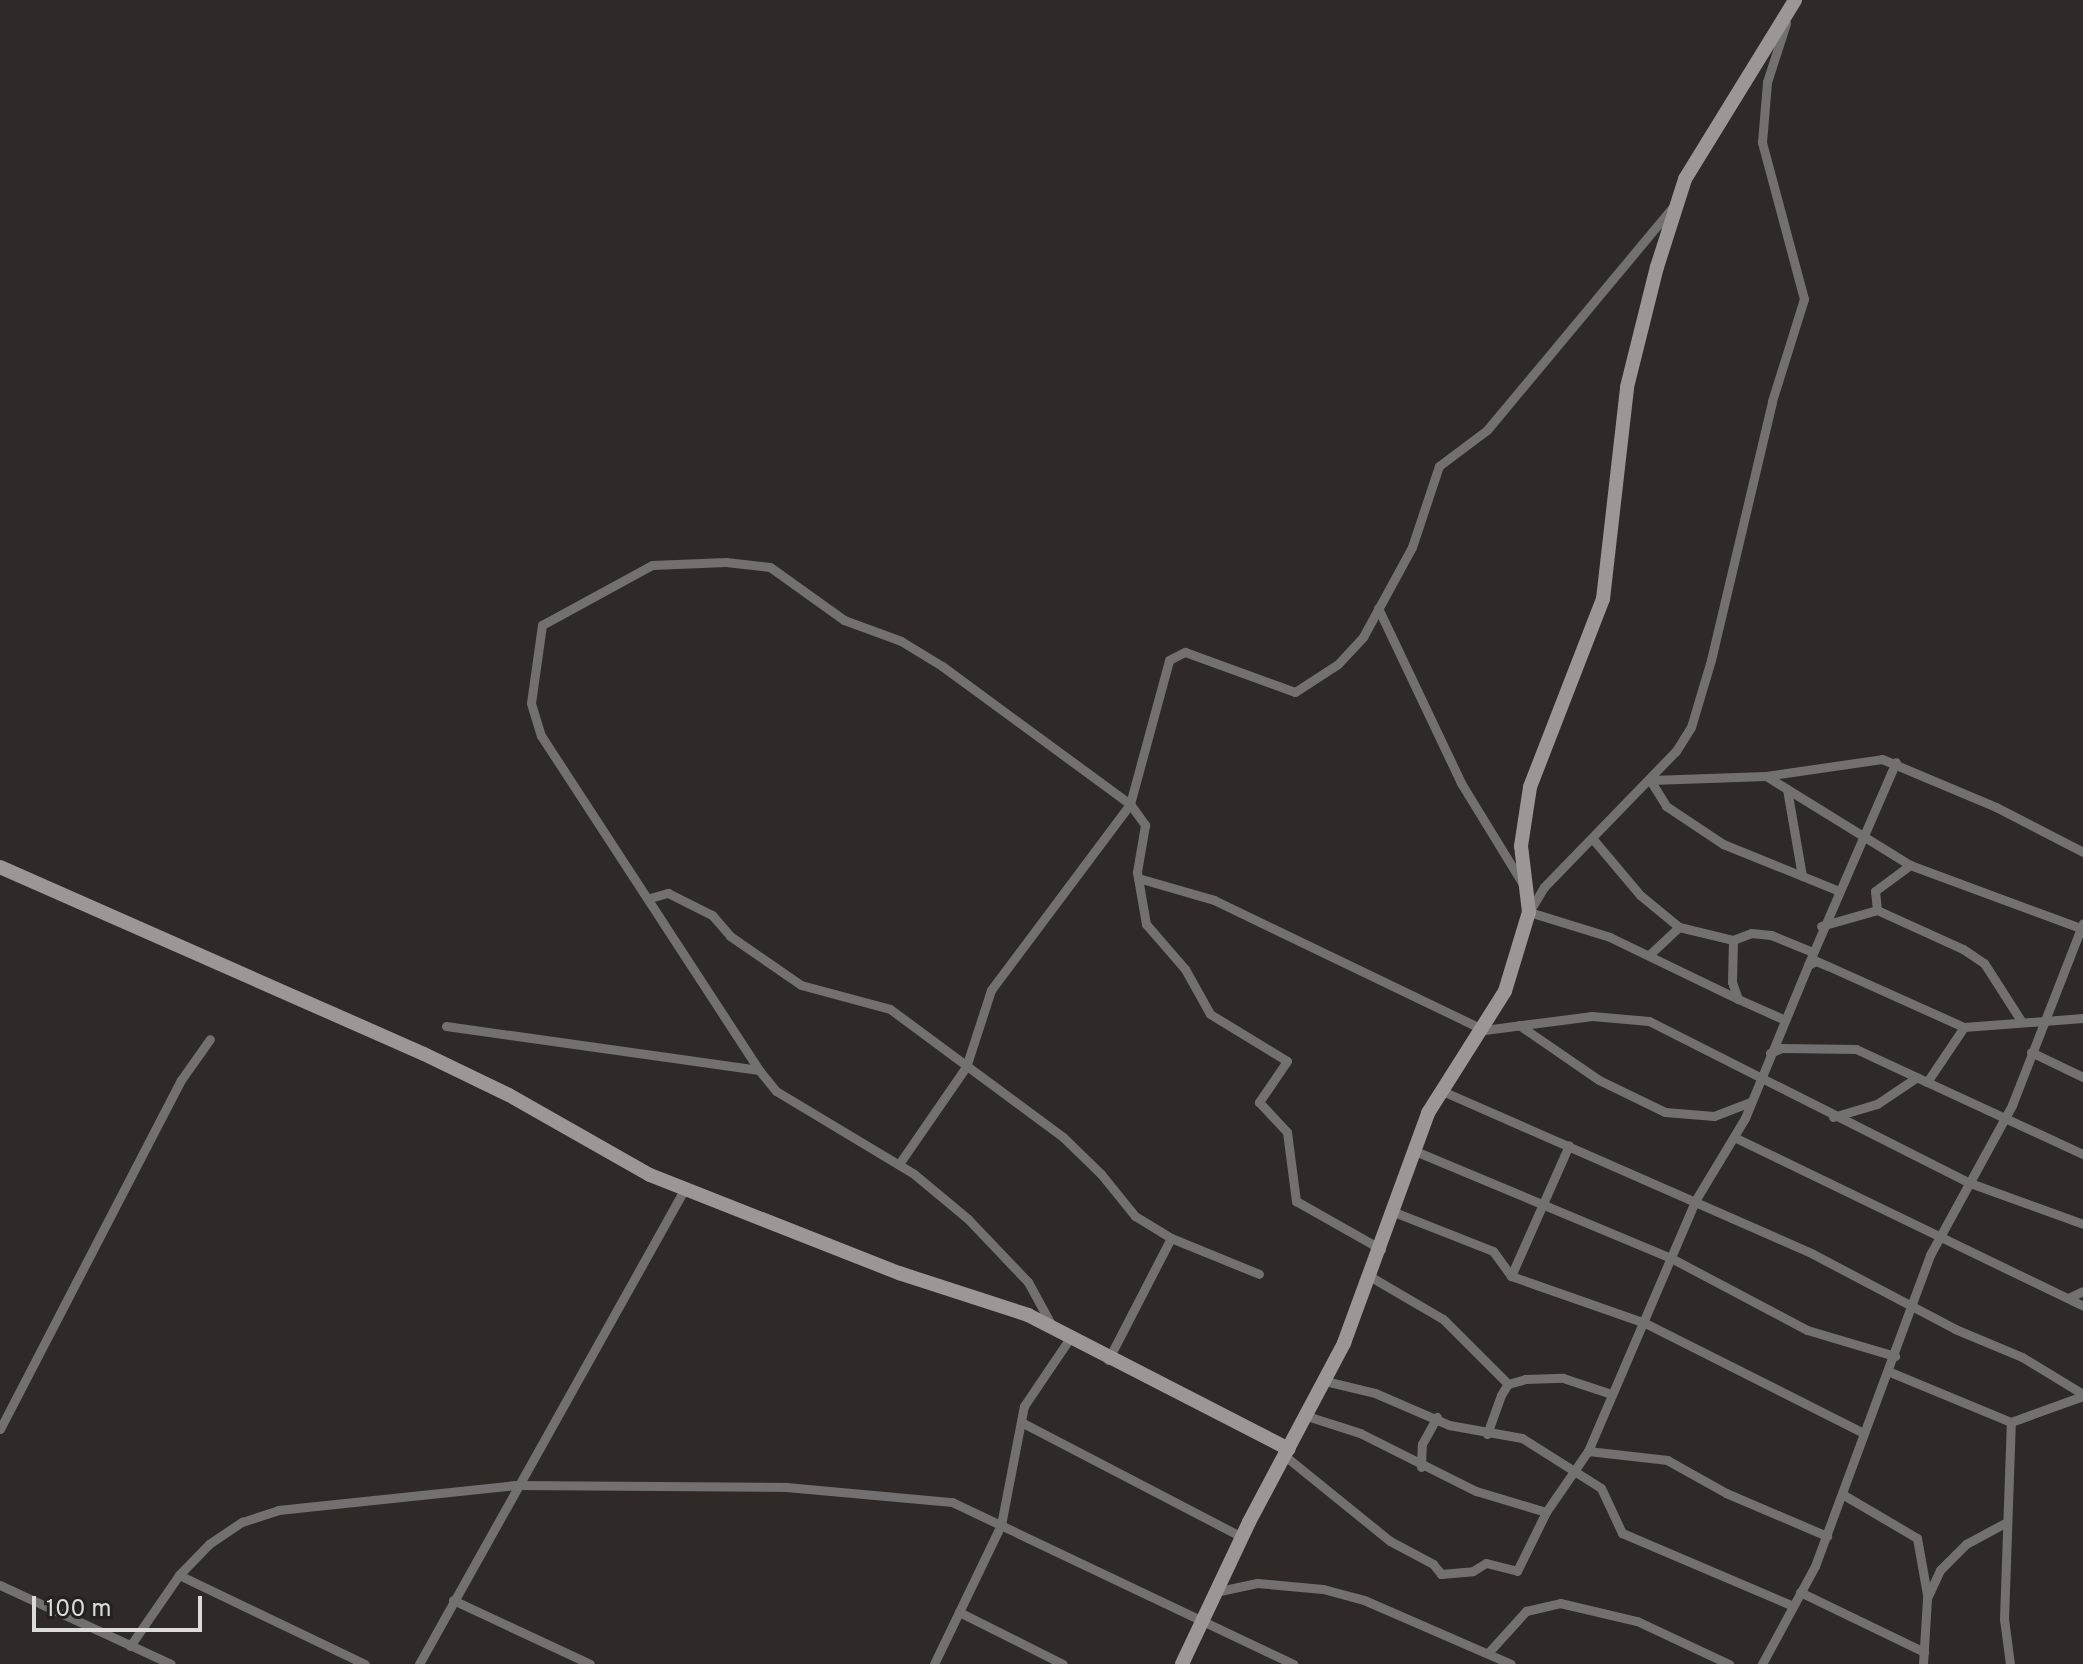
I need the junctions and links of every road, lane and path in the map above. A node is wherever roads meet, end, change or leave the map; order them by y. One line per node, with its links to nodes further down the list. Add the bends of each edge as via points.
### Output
1 (1792, 4): 2 (main road, via 1699,153); 6 (street, via 1767,82 1762,142 1804,299 1772,401 1743,537 1691,727)
2 (1677, 201): 3 (street, via 1487,430 1439,466 1412,547); 17 (main road, via 1627,387 1603,599 1530,787 1521,846)
3 (1378, 608): 8 (street, via 1363,637 1338,664 1295,692 1185,652 1169,660); 17 (street, via 1461,783)
4 (1896, 762): 5 (street, via 1882,759); 9 (street); 11 (street)
5 (1766, 776): 6 (street); 7 (street)
6 (1650, 780): 10 (street); 14 (street, via 1666,806 1723,844)
7 (1787, 789): 9 (street); 14 (street)
8 (1130, 804): 15 (street, via 1145,825); 18 (street, via 942,666 901,641 844,620 770,567 726,562 652,565 542,625 531,703 541,736); 40 (street, via 991,990)
9 (1865, 836): 12 (street); 16 (street)
10 (1592, 838): 20 (street, via 1544,887); 23 (street, via 1640,895)
11 (2083, 852)
12 (1910, 865): 19 (street, via 1875,891); 21 (street)
13 (0, 867): 56 (main road, via 424,1054)
14 (1802, 876): 16 (street)
15 (1138, 878): 36 (street, via 1214,900); 63 (street, via 1146,924 1185,969 1210,1014 1287,1061 1259,1102 1287,1132 1296,1201)
16 (1837, 890): 22 (street)
17 (1529, 892): 20 (main road)
18 (650, 898): 40 (street, via 668,893 712,915 730,936 801,985 890,1009); 41 (street)
19 (1877, 910): 22 (street); 31 (street, via 1974,955)
20 (1529, 912): 26 (street, via 1569,921); 36 (main road, via 1505,991)
21 (2082, 925): 32 (street)
22 (1821, 926): 25 (street)
23 (1679, 927): 24 (street); 26 (street)
24 (1733, 940): 25 (street, via 1751,933 1771,935); 28 (street, via 1732,982)
25 (1810, 951): 27 (street)
26 (1649, 955): 28 (street)
27 (1808, 965): 30 (street); 35 (street, via 1816,961)
28 (1738, 999): 30 (street)
29 (2083, 1018): 32 (street)
30 (1783, 1019): 39 (street)
31 (2020, 1019): 32 (street); 35 (street)
32 (2042, 1019): 38 (street)
33 (1519, 1025): 36 (street); 44 (street, via 1592,1016 1649,1021); 47 (street, via 1599,1080 1665,1112 1714,1116)
34 (446, 1026): 41 (street)
35 (1964, 1027): 45 (street)
36 (1484, 1030): 46 (main road)
37 (210, 1039): 86 (street, via 181,1080)
38 (2031, 1052): 43 (street); 49 (street)
39 (1770, 1053): 42 (street, via 1782,1048 1856,1049); 44 (street)
40 (966, 1067): 54 (street); 61 (street, via 1063,1137 1135,1216)
41 (759, 1070): 54 (street, via 776,1091)
42 (1917, 1077): 45 (street); 48 (street, via 1877,1104)
43 (2083, 1077)
44 (1759, 1078): 47 (street); 48 (street)
45 (1927, 1082): 49 (street)
46 (1440, 1090): 51 (street); 52 (main road)
47 (1750, 1102): 50 (street)
48 (1833, 1117): 55 (street)
49 (2004, 1119): 53 (street); 55 (street)
50 (1736, 1138): 57 (street); 62 (street)
51 (1569, 1145): 57 (street); 58 (street)
52 (1415, 1151): 58 (street); 59 (main road)
53 (2083, 1154)
54 (899, 1164): 73 (street, via 994,1244 1028,1282)
55 (1970, 1183): 60 (street); 62 (street)
56 (684, 1190): 73 (main road); 93 (street)
57 (1695, 1201): 64 (street); 70 (street)
58 (1544, 1203): 64 (street); 66 (street)
59 (1394, 1212): 63 (main road); 66 (street, via 1493,1251)
60 (2083, 1224)
61 (1171, 1238): 65 (street); 76 (street)
62 (1939, 1238): 69 (street); 70 (street)
63 (1381, 1249): 67 (main road)
64 (1671, 1258): 72 (street); 75 (street, via 1807,1330)
65 (1259, 1274)
66 (1511, 1276): 72 (street)
67 (1371, 1277): 78 (main road); 79 (street, via 1443,1319)
68 (2083, 1291): 69 (street)
69 (2068, 1298): 71 (street)
70 (1911, 1306): 75 (street); 81 (street, via 2012,1352)
71 (2083, 1306)
72 (1645, 1323): 80 (street); 87 (street)
73 (1054, 1329): 74 (main road)
74 (1070, 1338): 76 (main road); 84 (street, via 1033,1387)
75 (1895, 1356): 77 (street)
76 (1108, 1360): 90 (main road)
77 (1890, 1372): 85 (street); 87 (street)
78 (1325, 1381): 82 (main road); 83 (street)
79 (1508, 1384): 80 (street, via 1543,1376); 88 (street)
80 (1611, 1394): 89 (street)
81 (2083, 1395): 85 (street)
82 (1307, 1416): 90 (main road); 91 (street, via 1360,1433)
83 (1437, 1417): 88 (street); 91 (street, via 1422,1444)
84 (1021, 1422): 97 (street); 99 (street)
85 (2011, 1422): 96 (street)
86 (0, 1429)
87 (1862, 1432): 94 (street)
88 (1487, 1434): 92 (street, via 1522,1438)
89 (1588, 1451): 92 (street); 98 (street, via 1667,1460 1726,1493)
90 (1287, 1452): 95 (street, via 1390,1541 1433,1564 1441,1574 1473,1571 1486,1563 1517,1571); 99 (main road)
91 (1421, 1467): 95 (street)
92 (1573, 1472): 95 (street); 106 (street, via 1601,1488 1622,1533)
93 (516, 1485): 97 (street, via 786,1487 892,1494 952,1502); 100 (street, via 278,1510 231,1529); 105 (street)
94 (1842, 1494): 98 (street); 104 (street, via 1917,1538)
95 (1546, 1512)
96 (2005, 1523): 104 (street, via 1952,1555); 112 (street, via 2004,1619)
97 (1001, 1525): 107 (street); 108 (street)
98 (1827, 1536): 103 (street)
99 (1242, 1537): 102 (main road)
100 (179, 1575): 109 (street); 114 (street)
101 (0, 1585): 109 (street)
102 (1215, 1592): 108 (main road); 111 (street, via 1257,1583 1323,1589 1364,1600)
103 (1800, 1592): 106 (street); 110 (street)
104 (1927, 1598): 110 (street)
105 (453, 1600): 115 (street); 116 (street)
106 (1791, 1605): 123 (street)
107 (959, 1612): 117 (street); 118 (street)
108 (1201, 1623): 119 (main road); 120 (street)
109 (130, 1646): 113 (street)
110 (1924, 1652): 124 (street)
111 (1488, 1653): 121 (street); 122 (street, via 1526,1611 1560,1603 1637,1621)
112 (2010, 1662): 125 (street)
113 (171, 1664)
114 (365, 1664)
115 (419, 1664)
116 (590, 1664)
117 (934, 1664)
118 (1063, 1664)
119 (1182, 1664)
120 (1293, 1664)
121 (1508, 1664)
122 (1729, 1664)
123 (1762, 1664)
124 (1923, 1664)
125 (1998, 1664)

